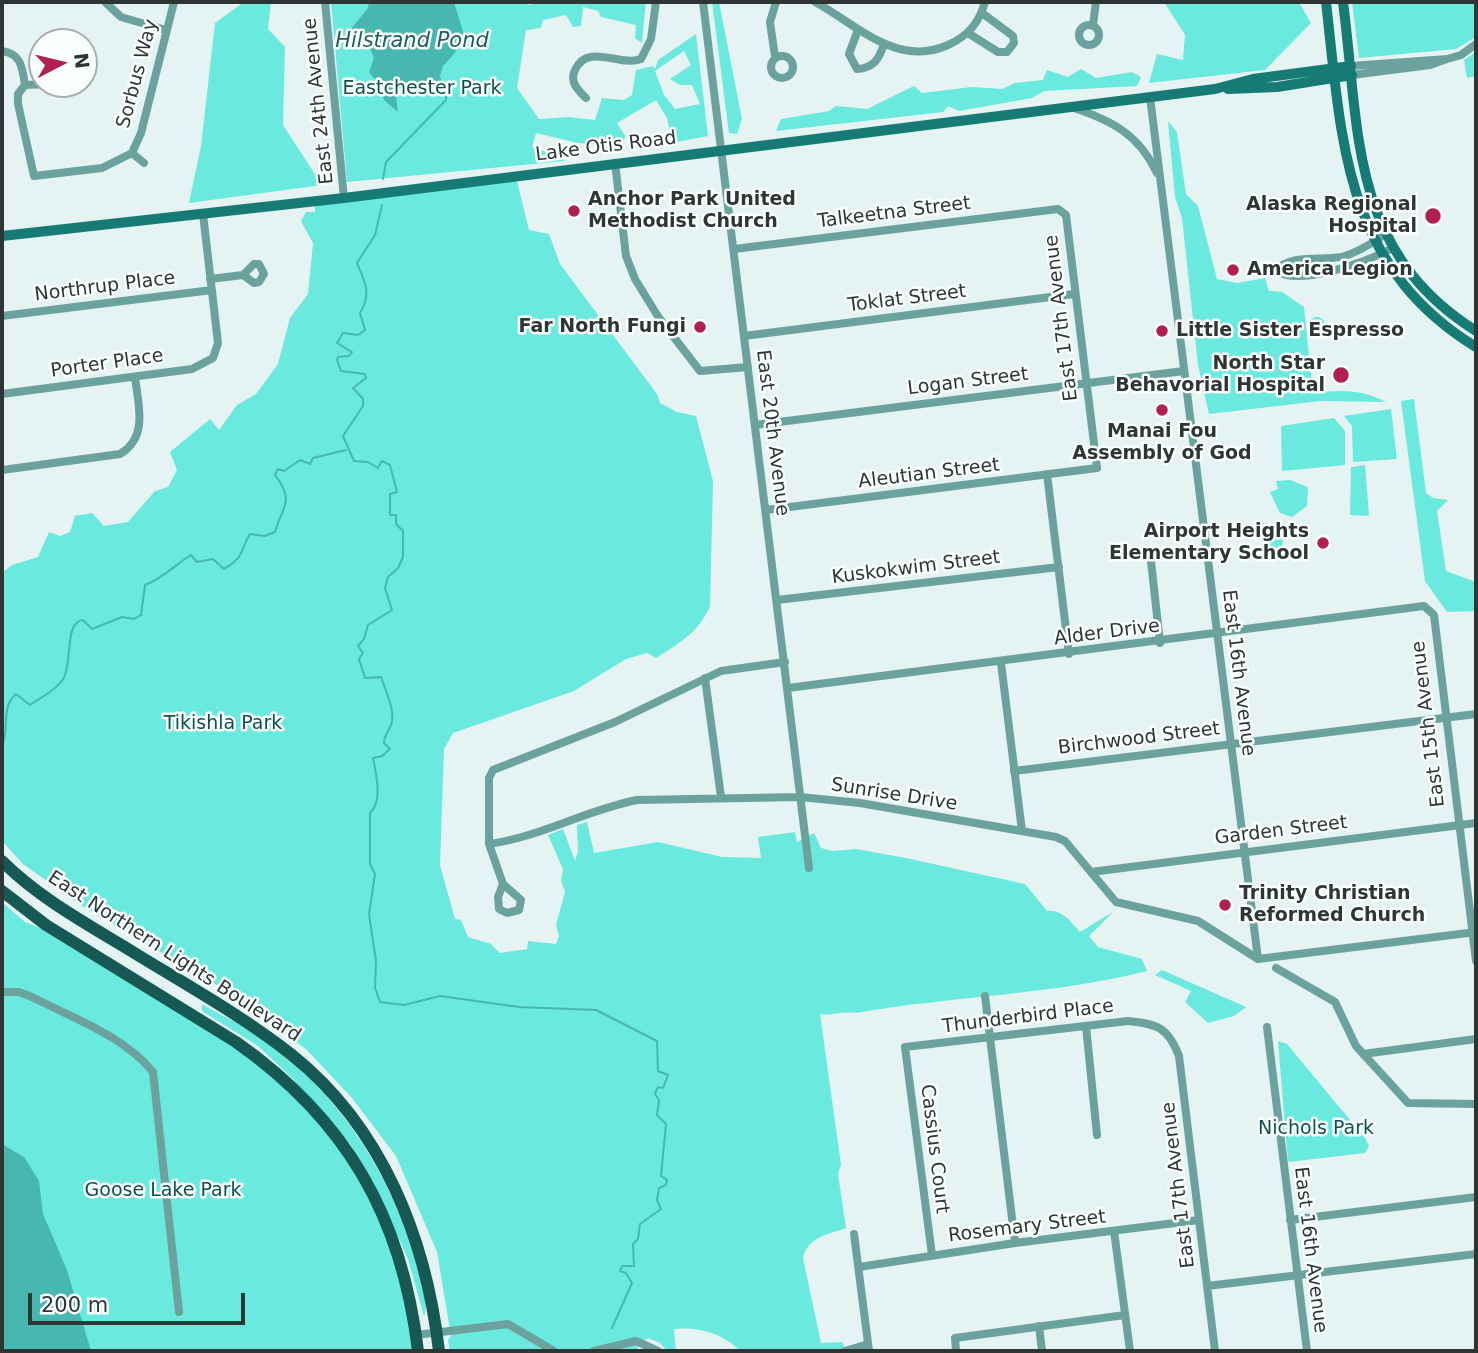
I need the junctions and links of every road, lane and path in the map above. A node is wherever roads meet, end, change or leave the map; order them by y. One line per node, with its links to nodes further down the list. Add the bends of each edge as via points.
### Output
1 (105, 2): 14 (street, via 121,17)
2 (174, 2): 14 (street, Sorbus Way)
3 (325, 2): 33 (street, East 24th Avenue)
4 (656, 2): 26 (street, via 651,39 641,60 625,62 596,55 578,64 573,75 575,89)
5 (703, 2): 28 (street, East 20th Avenue)
6 (776, 2): 20 (street, via 770,22)
7 (985, 2): 12 (street)
8 (1096, 2): 13 (street)
9 (1326, 2): 22 (main road)
10 (1343, 2): 21 (main road)
11 (820, 3): 15 (street)
12 (982, 13): 16 (street); 16 (street, via 1013,36 1011,48 998,52)
13 (1093, 25)
14 (166, 30): 29 (street, Sorbus Way)
15 (858, 30): 17 (street); 17 (street, via 849,54 857,69 868,68 879,58)
16 (968, 33): 17 (street, via 927,51)
17 (884, 44)
18 (1476, 44): 21 (street, via 1447,59)
19 (2, 51): 23 (street, via 23,65)
20 (775, 57)
21 (1352, 71): 22 (main road, Lake Otis Road); 37 (main road, via 1365,179)
22 (1334, 73): 25 (main road, Lake Otis Road, via 1254,79); 37 (main road, via 1350,179)
23 (25, 85): 24 (street); 29 (street, Sorbus Way, via 18,104 34,176 102,168)
24 (28, 85)
25 (1150, 97): 27 (main road, Lake Otis Road); 32 (street, East 16th Avenue)
26 (586, 98)
27 (1070, 107): 28 (main road, Lake Otis Road); 32 (street, East 16th Avenue, via 1105,118 1130,133)
28 (721, 150): 31 (main road, Lake Otis Road); 38 (street, East 20th Avenue)
29 (132, 153): 30 (street, Sorbus Way)
30 (144, 163)
31 (615, 163): 33 (main road, Lake Otis Road); 48 (street, via 626,256 646,300 700,371)
32 (1161, 182): 49 (street, East 16th Avenue)
33 (344, 198): 35 (main road, Lake Otis Road)
34 (1058, 209): 38 (street, Talkeetna Street); 43 (street, East 17th Avenue, via 1066,215)
35 (203, 214): 36 (main road, Lake Otis Road); 41 (street)
36 (2, 236)
37 (1381, 238): 39 (main road); 39 (street, via 1343,256 1289,261 1276,271 1287,277 1331,270)
38 (734, 249): 46 (street, East 20th Avenue)
39 (1388, 251): 45 (main road, via 1440,304); 47 (main road, via 1413,295)
40 (243, 275): 41 (street)
41 (210, 279): 42 (street)
42 (212, 290): 44 (street, Northrup Place); 50 (street, Porter Place, via 218,343 213,358 192,369)
43 (1074, 294): 46 (street, Toklat Street); 51 (street, East 17th Avenue)
44 (2, 316)
45 (1476, 331)
46 (744, 335): 48 (street, East 20th Avenue)
47 (1476, 347)
48 (748, 367): 53 (street, East 20th Avenue)
49 (1184, 371): 51 (street, Logan Street); 62 (street, East 16th Avenue)
50 (135, 377): 52 (street, Porter Place); 55 (street, via 141,424 128,450)
51 (1086, 383): 53 (street, Logan Street); 54 (street, East 17th Avenue)
52 (2, 394)
53 (755, 425): 57 (street, East 20th Avenue)
54 (1097, 468): 56 (street, Aleutian Street)
55 (2, 470)
56 (1047, 474): 57 (street, Aleutian Street); 59 (street)
57 (766, 510): 60 (street, East 20th Avenue)
58 (1150, 552): 63 (street)
59 (1059, 567): 60 (street, Kuskokwim Street); 64 (street)
60 (777, 600): 65 (street, East 20th Avenue)
61 (1429, 609): 62 (street, Alder Drive); 70 (street, East 15th Avenue, via 1434,615)
62 (1217, 633): 63 (street, Alder Drive); 71 (street, East 16th Avenue)
63 (1160, 642): 64 (street, Alder Drive)
64 (1069, 654): 66 (street, Alder Drive)
65 (785, 662): 67 (street, via 722,671); 68 (street, East 20th Avenue)
66 (1001, 663): 68 (street, Alder Drive); 72 (street)
67 (705, 678): 73 (street); 78 (street, via 615,722 493,770 489,778)
68 (788, 688): 74 (street, East 20th Avenue)
69 (1476, 714): 70 (street, Birchwood Street)
70 (1446, 718): 71 (street, Birchwood Street); 76 (street, East 15th Avenue)
71 (1231, 744): 72 (street, Birchwood Street); 79 (street, East 16th Avenue)
72 (1014, 771): 77 (street)
73 (721, 797): 74 (street, Sunrise Drive); 78 (street, Sunrise Drive, via 611,805 507,842)
74 (800, 797): 77 (street, Sunrise Drive); 81 (street, East 20th Avenue)
75 (1476, 823): 76 (street, Garden Street)
76 (1459, 825): 79 (street, Garden Street); 85 (street, East 15th Avenue)
77 (1022, 831): 82 (street, Sunrise Drive, via 1065,841)
78 (489, 844): 83 (street)
79 (1243, 850): 82 (street, Garden Street); 86 (street, East 16th Avenue)
80 (2, 861): 114 (main road, East Northern Lights Boulevard, via 38,893 293,1056 333,1096 373,1149 400,1197 422,1256)
81 (809, 868)
82 (1091, 872): 86 (street, Sunrise Drive, via 1116,902 1198,921)
83 (503, 884)
84 (2, 891): 115 (main road, East Northern Lights Boulevard, via 46,925 236,1042 316,1109 357,1163 379,1202 404,1269)
85 (1475, 932): 86 (street); 87 (street, East 15th Avenue)
86 (1258, 959)
87 (1476, 961)
88 (1276, 968): 97 (street, via 1335,1002)
89 (2, 992): 111 (street, via 33,997 139,1055 153,1072)
90 (985, 996): 94 (street)
91 (1154, 1024): 92 (street, Thunderbird Place, via 1128,1021); 101 (street, East 17th Avenue, via 1172,1039 1179,1056)
92 (1086, 1026): 94 (street, Thunderbird Place); 99 (street)
93 (1267, 1027): 102 (street, East 16th Avenue)
94 (990, 1037): 96 (street, Thunderbird Place); 105 (street)
95 (1476, 1039): 97 (street)
96 (905, 1047): 107 (street, Cassius Court)
97 (1363, 1054): 98 (street, via 1408,1102)
98 (1476, 1104)
99 (1097, 1135)
100 (1476, 1197): 102 (street)
101 (1199, 1220): 103 (street, Rosemary Street); 110 (street, East 17th Avenue)
102 (1290, 1220): 109 (street, East 16th Avenue)
103 (1114, 1231): 105 (street, Rosemary Street); 112 (street)
104 (854, 1234): 108 (street)
105 (1015, 1242): 107 (street, Rosemary Street)
106 (1476, 1254): 109 (street)
107 (932, 1255): 108 (street, Rosemary Street)
108 (859, 1267): 116 (street)
109 (1297, 1276): 110 (street); 127 (street, East 16th Avenue)
110 (1207, 1286): 126 (street, East 17th Avenue)
111 (179, 1312)
112 (1125, 1315): 113 (street); 125 (street)
113 (1039, 1326): 123 (street, via 955,1338); 124 (street)
114 (437, 1333): 115 (street); 118 (main road, East Northern Lights Boulevard); 119 (street, via 508,1324)
115 (416, 1335): 117 (main road, East Northern Lights Boulevard)
116 (868, 1348): 122 (street)
117 (418, 1351)
118 (439, 1351)
119 (554, 1351)
120 (594, 1351): 121 (street, via 636,1341)
121 (658, 1351)
122 (845, 1351)
123 (956, 1351)
124 (1042, 1351)
125 (1130, 1351)
126 (1215, 1351)
127 (1307, 1351)

